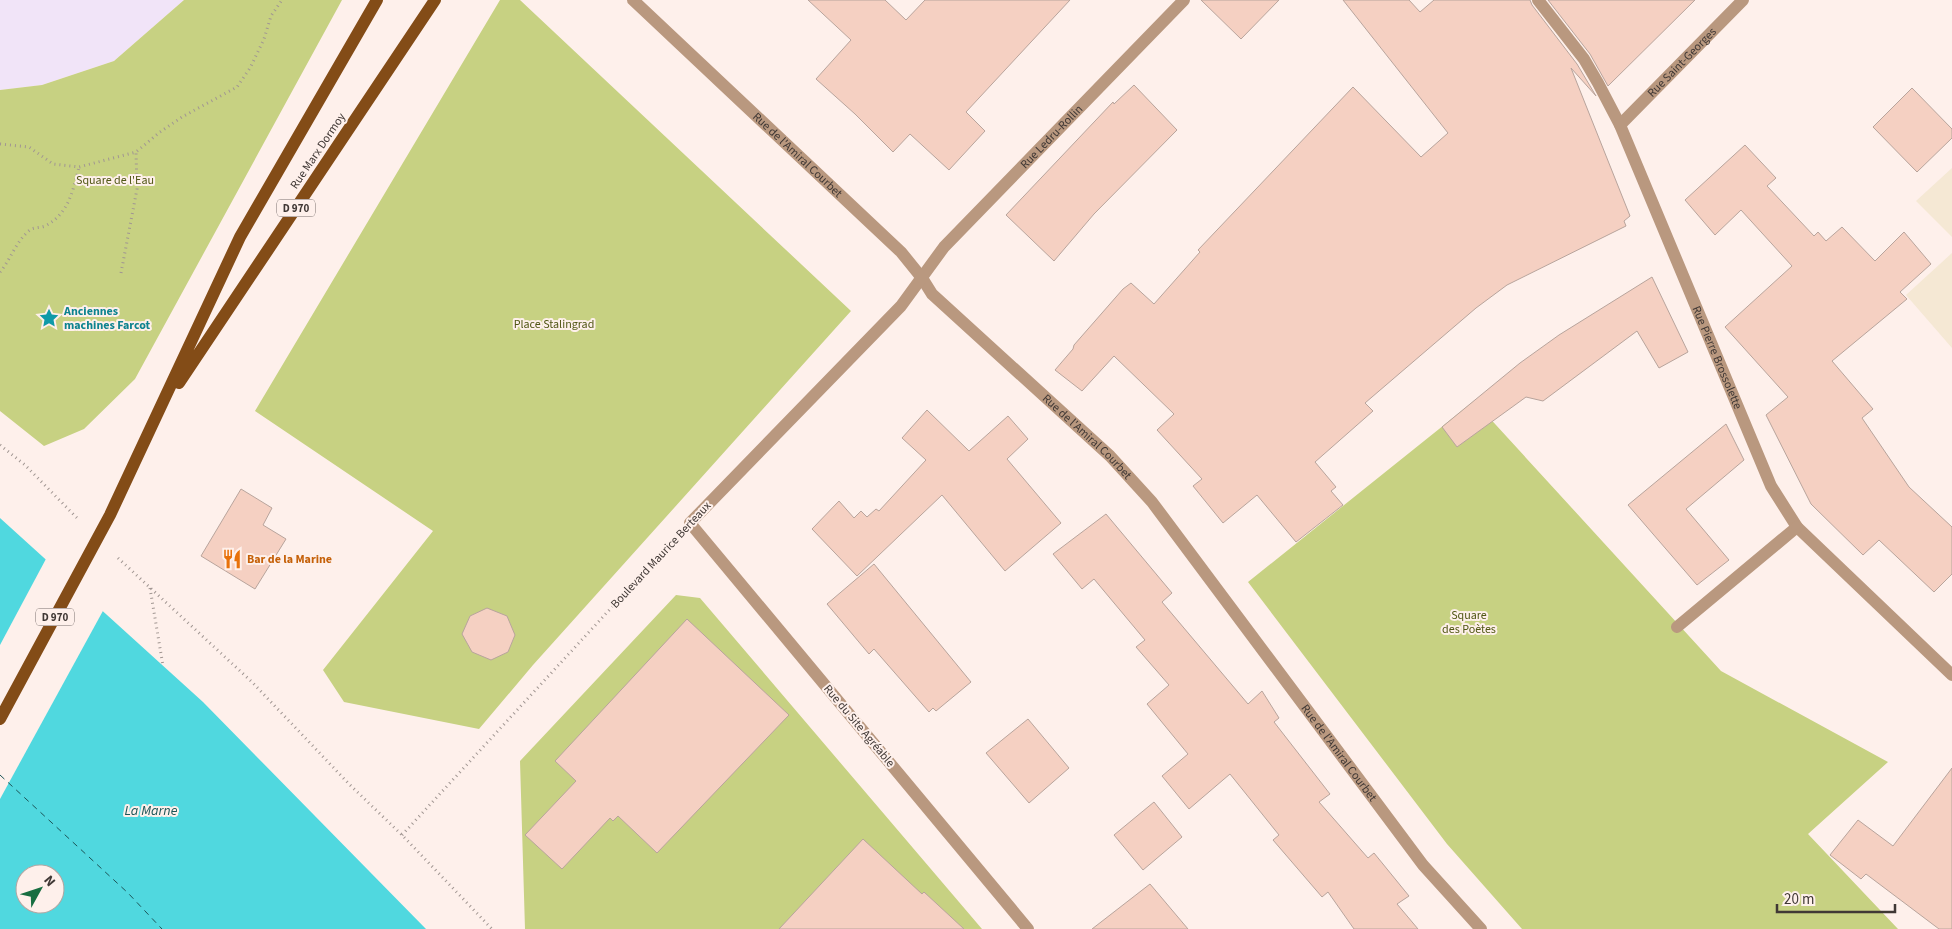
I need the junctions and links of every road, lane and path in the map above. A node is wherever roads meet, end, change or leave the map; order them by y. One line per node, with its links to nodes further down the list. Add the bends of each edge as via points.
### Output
1 (282, 0): 10 (path, via 271,16 250,68 237,87 182,117)
2 (377, 0): 15 (main road, Rue Marx Dormoy / D 970, via 240,237)
3 (435, 0): 15 (main road, Rue Marx Dormoy / D 970)
4 (633, 0): 14 (street, Rue de l'Amiral Courbet, via 901,252)
5 (1184, 0): 14 (street, Rue Ledru-Rollin, via 944,247)
6 (1538, 0): 8 (street, Rue Pierre Brossolette, via 1584,59)
7 (1743, 0): 8 (street, Rue Saint-Georges)
8 (1620, 125): 19 (street, Rue Pierre Brossolette, via 1771,486)
9 (0, 144): 11 (path, via 29,147 53,164)
10 (136, 152): 11 (path); 13 (path, via 138,189)
11 (79, 167): 12 (path, via 73,192 63,213 45,226 31,229 16,245)
12 (0, 272)
13 (122, 273)
14 (922, 278): 17 (street, Boulevard Maurice Berteaux, via 901,306); 29 (street, Rue de l'Amiral Courbet, via 932,294 1110,456 1152,502 1423,865)
15 (156, 417): 25 (main road, Rue Marx Dormoy / D 970, via 110,515)
16 (0, 445): 18 (path, via 25,464)
17 (690, 522): 26 (path, Boulevard Maurice Berteaux); 28 (street, Rue du Site Agréable)
18 (83, 523)
19 (1797, 526): 22 (street); 24 (street, Rue Pierre Brossolette)
20 (116, 556): 21 (path)
21 (150, 588): 23 (path); 26 (path, via 252,682 349,784)
22 (1677, 627)
23 (163, 666)
24 (1952, 675)
25 (0, 719)
26 (402, 834): 27 (path)
27 (492, 929)
28 (1028, 929)
29 (1481, 929)

